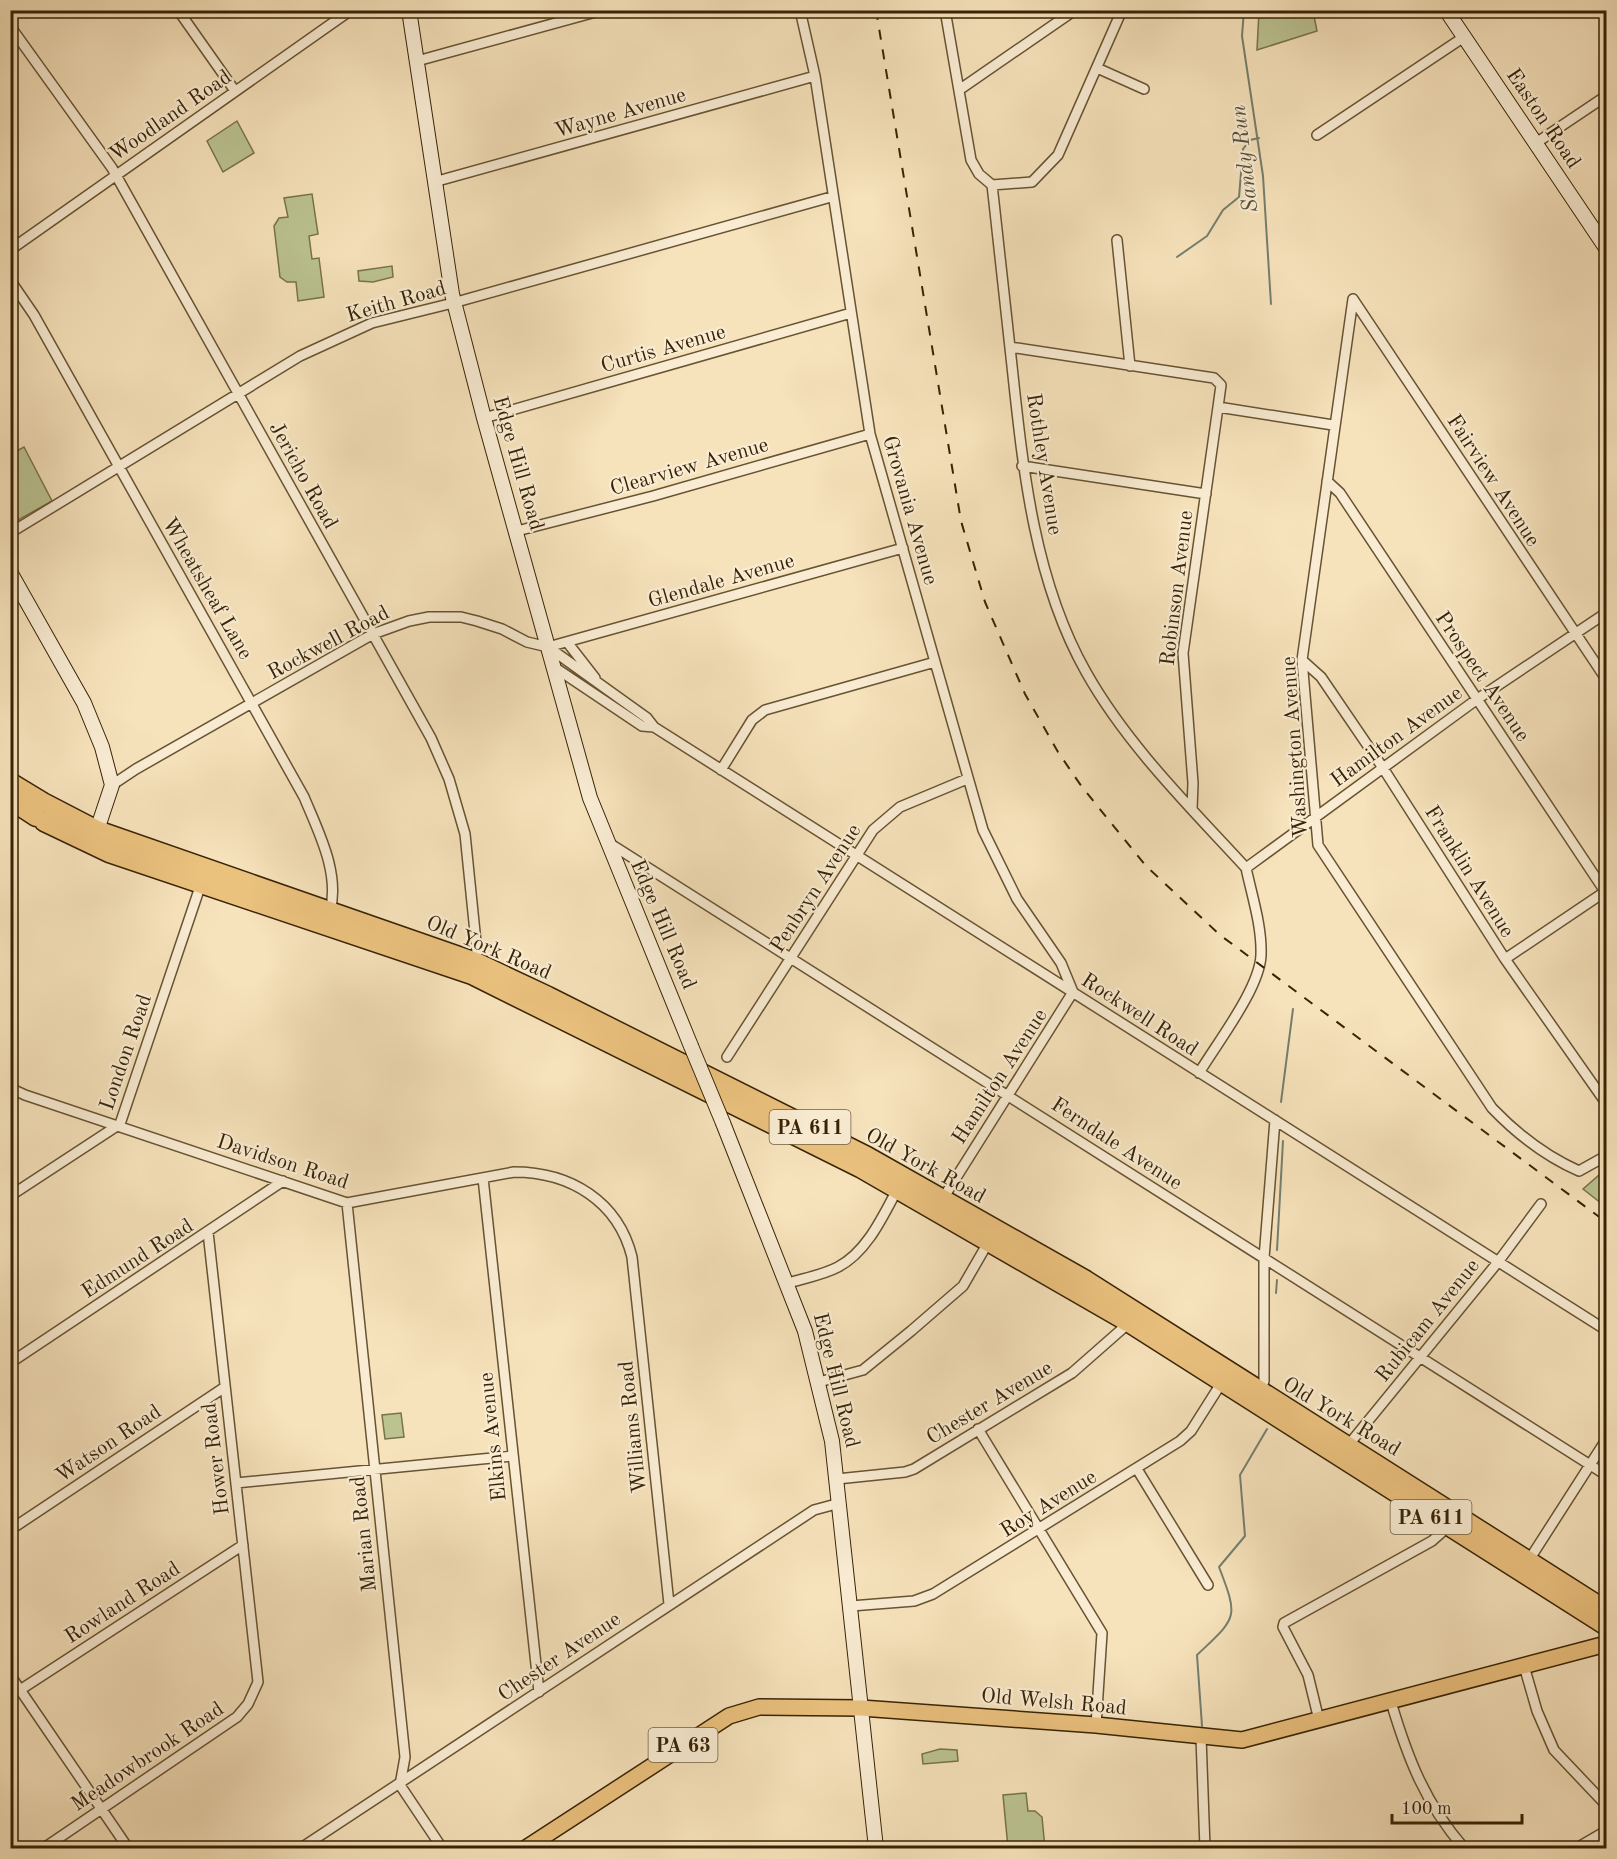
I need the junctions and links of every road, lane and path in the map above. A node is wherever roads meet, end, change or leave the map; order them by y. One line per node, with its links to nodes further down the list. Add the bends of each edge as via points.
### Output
1 (178, 10): 17 (street)
2 (351, 10): 17 (street, Woodland Road)
3 (409, 10): 12 (street, Edge Hill Road)
4 (603, 10): 12 (street)
5 (800, 10): 14 (street, Grovania Avenue)
6 (945, 10): 16 (street)
7 (1075, 10): 16 (street)
8 (1122, 10): 13 (street)
9 (1446, 10): 11 (street, Easton Road)
10 (10, 27): 21 (street, Jericho Road)
11 (1464, 37): 19 (street); 20 (street, Easton Road)
12 (417, 61): 22 (street, Edge Hill Road)
13 (1097, 68): 15 (street); 23 (street, via 1058,155 1046,170 1032,182)
14 (815, 76): 22 (street, Wayne Avenue); 24 (street, Grovania Avenue)
15 (1144, 89)
16 (959, 90): 23 (street, via 971,160)
17 (235, 91): 21 (street, Woodland Road)
18 (1606, 96): 20 (street)
19 (1317, 135)
20 (1536, 143): 26 (street, Easton Road)
21 (116, 176): 27 (street, Woodland Road); 34 (street, Jericho Road)
22 (434, 183): 30 (street, Edge Hill Road)
23 (992, 185): 32 (street, Rothley Avenue)
24 (831, 197): 30 (street, Keith Road); 31 (street, Grovania Avenue)
25 (1118, 240): 33 (street)
26 (1606, 248)
27 (10, 250)
28 (10, 280): 40 (street, Wheatsheaf Lane, via 34,315)
29 (1353, 299): 37 (street, Washington Avenue); 48 (street, Fairview Avenue)
30 (453, 303): 34 (street, Keith Road, via 372,323 339,336); 36 (street, Edge Hill Road)
31 (851, 313): 36 (street, Curtis Avenue); 38 (street, Grovania Avenue)
32 (1010, 347): 33 (street); 39 (street, Rothley Avenue)
33 (1130, 366): 35 (street, via 1219,380)
34 (238, 395): 40 (street, Keith Road); 49 (street, Jericho Road)
35 (1218, 407): 37 (street); 42 (street, Robinson Avenue)
36 (484, 418): 43 (street, Edge Hill Road)
37 (1333, 424): 41 (street, Washington Avenue)
38 (870, 434): 43 (street, Clearview Avenue); 45 (street, Grovania Avenue)
39 (1022, 466): 42 (street); 66 (street, Rothley Avenue, via 1045,569 1066,633 1123,727)
40 (119, 467): 44 (street, Keith Road); 58 (street, Wheatsheaf Lane)
41 (1327, 481): 52 (street, Washington Avenue); 57 (street, Prospect Avenue, via 1340,493)
42 (1206, 494): 66 (street, Robinson Avenue, via 1183,653 1193,783)
43 (517, 531): 51 (street, Edge Hill Road)
44 (10, 533)
45 (903, 548): 50 (street, Glendale Avenue); 53 (street, Grovania Avenue)
46 (10, 572): 64 (street, via 84,703 97,731)
47 (1606, 613): 48 (street, Hamilton Avenue)
48 (1574, 633): 55 (street, Fairview Avenue); 57 (street, Hamilton Avenue)
49 (373, 634): 51 (street, Rockwell Road, via 409,621 461,617); 58 (street, Rockwell Road); 77 (street, Jericho Road, via 431,738 449,779 465,834 477,951)
50 (567, 642): 51 (street, Glendale Avenue); 56 (street, Rockwell Road)
51 (548, 647): 54 (street, Edge Hill Road); 56 (street, Rockwell Road)
52 (1302, 660): 60 (street, Franklin Avenue, via 1321,677); 67 (street, Washington Avenue)
53 (935, 662): 61 (street, via 765,710 752,720); 62 (street, Grovania Avenue)
54 (554, 667): 59 (street, Rockwell Road, via 642,726); 69 (street, Edge Hill Road, via 590,798)
55 (1606, 680)
56 (601, 687): 59 (street, Rockwell Road)
57 (1476, 700): 60 (street, Hamilton Avenue); 73 (street, Prospect Avenue)
58 (252, 703): 64 (street, Rockwell Road); 74 (street, Wheatsheaf Lane, via 304,798 322,840 333,889)
59 (654, 727): 61 (street, Rockwell Road)
60 (1383, 768): 67 (street, Hamilton Avenue); 76 (street, Franklin Avenue)
61 (721, 770): 70 (street, Rockwell Road)
62 (968, 778): 70 (street, Penbryn Avenue, via 900,807 873,830); 78 (street, Grovania Avenue, via 983,830 996,858 1017,899 1061,963)
63 (10, 782): 68 (highway, Old York Road / PA 611)
64 (112, 785): 68 (street)
65 (10, 800): 68 (highway, Old York Road / PA 611, via 40,819)
66 (1191, 809): 71 (street, Rothley Avenue)
67 (1316, 816): 71 (street, Hamilton Avenue); 86 (street, Washington Avenue, via 1321,852 1492,1108 1561,1163 1579,1171)
68 (95, 838): 72 (highway, Old York Road / PA 611)
69 (607, 842): 75 (street, Ferndale Avenue); 99 (street, Edge Hill Road, bridge)
70 (857, 856): 75 (street, Penbryn Avenue); 78 (street, Rockwell Road)
71 (1246, 868): 80 (street, via 1259,928 1261,960 1256,981)
72 (203, 877): 74 (highway, Old York Road / PA 611); 85 (street, London Road)
73 (1606, 892): 76 (street)
74 (328, 919): 77 (highway, Old York Road / PA 611)
75 (790, 958): 79 (street, Penbryn Avenue); 82 (street, Ferndale Avenue)
76 (1505, 959): 83 (street, Franklin Avenue)
77 (474, 969): 89 (highway, Old York Road / PA 611, via 538,1006); 92 (highway, Old York Road / PA 611, via 783,1113)
78 (1073, 992): 80 (street, Rockwell Road); 82 (street, Hamilton Avenue)
79 (727, 1057)
80 (1199, 1073): 84 (street, Rockwell Road)
81 (10, 1088): 85 (street, Davidson Road)
82 (1008, 1094): 92 (street, Hamilton Avenue); 97 (street, Ferndale Avenue)
83 (1606, 1103)
84 (1275, 1120): 97 (street); 98 (street, Rockwell Road)
85 (120, 1124): 88 (street, Davidson Road); 90 (street, London Road)
86 (1606, 1156)
87 (483, 1178): 91 (street, Davidson Road); 96 (street, Davidson Road, via 531,1172 568,1181 601,1202); 111 (street, Elkins Avenue)
88 (283, 1181): 91 (street, Davidson Road); 94 (street, Edmund Road)
89 (898, 1188): 92 (highway, Old York Road / PA 611); 99 (street, via 870,1238 840,1267)
90 (10, 1196)
91 (347, 1203): 113 (street, Marian Road)
92 (939, 1204): 95 (highway, Old York Road / PA 611)
93 (1541, 1204): 98 (street, Rubicam Avenue)
94 (208, 1232): 103 (street, Edmund Road); 106 (street, Hower Road)
95 (991, 1235): 100 (highway, Old York Road / PA 611); 105 (street, via 963,1286 918,1325 863,1370)
96 (629, 1246): 125 (street, Williams Road)
97 (1264, 1258): 102 (street, Ferndale Avenue); 107 (street, via 1264,1381)
98 (1498, 1262): 101 (street, Rockwell Road); 102 (street, Rubicam Avenue)
99 (788, 1282): 105 (street, Edge Hill Road)
100 (1135, 1319): 104 (highway, Old York Road / PA 611); 108 (street, Chester Avenue, via 1072,1372)
101 (1606, 1330)
102 (1419, 1357): 110 (street, Rubicam Avenue); 112 (street, Ferndale Avenue)
103 (10, 1363)
104 (1225, 1378): 107 (highway, Old York Road / PA 611); 110 (highway, Old York Road / PA 611); 114 (street, Roy Avenue, via 1185,1437)
105 (819, 1382): 116 (street, Edge Hill Road)
106 (225, 1387): 117 (street, Hower Road); 120 (street, Watson Road)
107 (1260, 1393): 110 (highway, Old York Road / PA 611)
108 (978, 1429): 116 (street, Chester Avenue, via 905,1472); 121 (street)
109 (1606, 1440): 112 (street)
110 (1344, 1451): 119 (highway, Old York Road / PA 611)
111 (512, 1456): 113 (street); 134 (street, Elkins Avenue)
112 (1590, 1465): 115 (street, Ferndale Avenue); 123 (street)
113 (374, 1469): 117 (street); 140 (street, Marian Road, via 405,1757)
114 (1137, 1469): 121 (street, Roy Avenue); 124 (street)
115 (1606, 1475)
116 (837, 1479): 118 (street, Edge Hill Road)
117 (236, 1483): 122 (street, Hower Road)
118 (840, 1503): 125 (street, Chester Avenue, via 813,1510); 126 (street, Edge Hill Road)
119 (1453, 1521): 123 (highway, Old York Road / PA 611); 128 (highway, Old York Road / PA 611); 137 (street, via 1432,1541 1284,1623 1308,1675)
120 (10, 1530)
121 (1039, 1530): 126 (street, Roy Avenue, via 923,1599); 138 (street, via 1102,1633)
122 (243, 1545): 132 (street, Hower Road); 133 (street, Rowland Road)
123 (1529, 1560): 127 (highway, Old York Road / PA 611)
124 (1208, 1585)
125 (669, 1604): 134 (street, Chester Avenue)
126 (851, 1606): 136 (street, Edge Hill Road)
127 (1606, 1610)
128 (1606, 1626)
129 (1606, 1644): 130 (main road, Old Welsh Road)
130 (1524, 1666): 135 (main road, Old Welsh Road); 141 (street, via 1554,1750)
131 (10, 1675): 133 (street)
132 (258, 1682): 142 (street, Meadowbrook Road, via 237,1717)
133 (20, 1690): 142 (street)
134 (539, 1692): 140 (street, Chester Avenue)
135 (1391, 1702): 137 (main road, Old Welsh Road); 151 (street, via 1421,1788)
136 (861, 1708): 138 (main road, Old Welsh Road); 148 (main road, Old Welsh Road / PA 63, via 759,1707 738,1712); 149 (street, Edge Hill Road)
137 (1319, 1720): 139 (main road, Old Welsh Road, via 1242,1740)
138 (1096, 1725): 139 (main road, Old Welsh Road)
139 (1201, 1737): 150 (street)
140 (400, 1785): 146 (street, Chester Avenue); 147 (street)
141 (1606, 1805)
142 (101, 1809): 144 (street, Meadowbrook Road); 145 (street)
143 (1606, 1831): 152 (street)
144 (44, 1848)
145 (128, 1848)
146 (301, 1848)
147 (442, 1848)
148 (526, 1848)
149 (876, 1848)
150 (1205, 1848)
151 (1464, 1848)
152 (1577, 1848)

